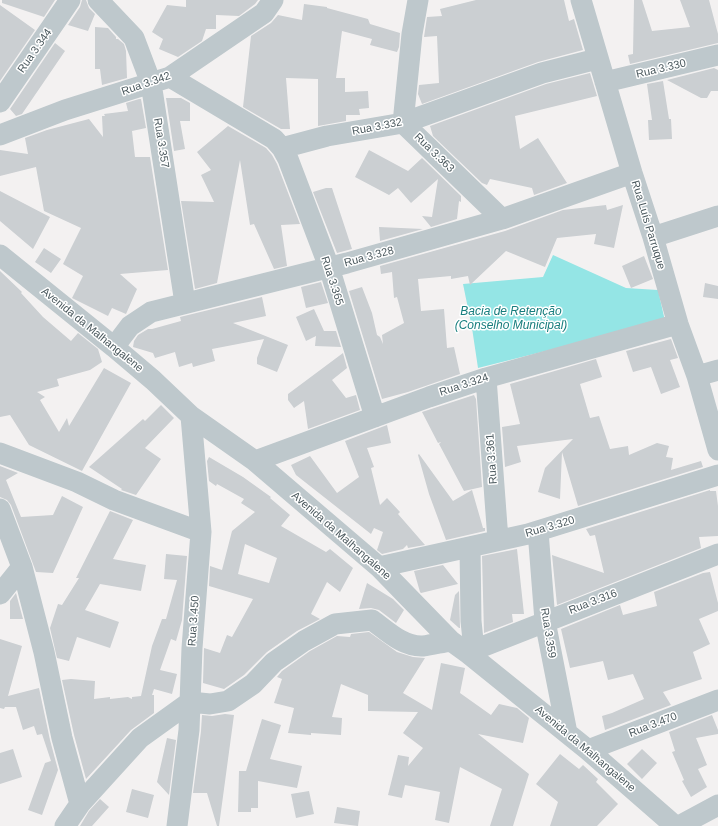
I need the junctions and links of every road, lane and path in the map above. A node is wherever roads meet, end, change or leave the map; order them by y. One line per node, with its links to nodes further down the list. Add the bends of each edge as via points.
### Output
1 (70, 0): 10 (street, Rua 3.344)
2 (98, 0): 8 (street, Rua 3.357, via 134,38)
3 (273, 0): 8 (street, Rua 3.342, via 264,13)
4 (418, 0): 11 (street)
5 (581, 0): 7 (street, Rua Luís Parruque)
6 (718, 55): 9 (street, Rua 3.330)
7 (597, 60): 9 (street, Rua Luís Parruque); 11 (street, Rua 3.332, via 542,73)
8 (161, 80): 12 (street, Rua 3.342, via 65,110); 13 (street, via 274,139); 20 (street, Rua 3.357)
9 (605, 82): 14 (street, Rua Luís Parruque)
10 (0, 102)
11 (403, 123): 13 (street, Rua 3.332, via 327,136); 16 (street, Rua 3.363)
12 (0, 135)
13 (282, 148): 19 (street, Rua 3.365)
14 (632, 172): 16 (street, Rua 3.328); 17 (street, Rua Luís Parruque)
15 (718, 216): 17 (street)
16 (502, 220): 19 (street, Rua 3.328)
17 (653, 237): 21 (street, Rua Luís Parruque)
18 (0, 255): 22 (street, Avenida da Malhangalene)
19 (329, 267): 20 (street, Rua 3.328); 27 (street, Rua 3.365)
20 (185, 303): 22 (street, Rua 3.328, via 151,312 130,326)
21 (678, 324): 24 (street, Rua Luís Parruque); 25 (street, Rua 3.324)
22 (114, 346): 26 (street, Avenida da Malhangalene)
23 (718, 370): 24 (street)
24 (697, 376): 28 (street, Rua Luís Parruque)
25 (486, 378): 27 (street, Rua 3.324); 35 (street, Rua 3.361)
26 (191, 416): 30 (street, Avenida da Malhangalene); 34 (street, Rua 3.450)
27 (375, 417): 30 (street, Rua 3.324)
28 (718, 450)
29 (0, 453): 34 (street, via 77,482 114,500)
30 (254, 461): 39 (street, Avenida da Malhangalene)
31 (718, 476): 33 (street, Rua 3.320)
32 (0, 509): 38 (street)
33 (538, 531): 35 (street, Rua 3.320); 41 (street, Rua 3.359)
34 (201, 532): 45 (street, Rua 3.450)
35 (498, 540): 36 (street, Rua 3.320)
36 (470, 547): 39 (street, Rua 3.320); 43 (street)
37 (718, 554): 41 (street, Rua 3.316)
38 (22, 567): 40 (street); 48 (street)
39 (379, 567): 42 (street, Avenida da Malhangalene)
40 (0, 594)
41 (545, 621): 43 (street, Rua 3.316); 46 (street, Rua 3.359)
42 (451, 640): 43 (street, Avenida da Malhangalene); 45 (street, via 422,646 398,640 372,620 335,624 274,662 253,684 228,701 210,704)
43 (472, 652): 46 (street, Avenida da Malhangalene)
44 (718, 700): 47 (street, Rua 3.470)
45 (190, 702): 48 (street, via 140,738); 51 (street, Rua 3.450)
46 (567, 733): 47 (street, Avenida da Malhangalene)
47 (588, 750): 52 (street, Avenida da Malhangalene)
48 (80, 804): 50 (street)
49 (718, 805): 53 (street)
50 (65, 826)
51 (177, 826)
52 (676, 826)
53 (679, 826)

